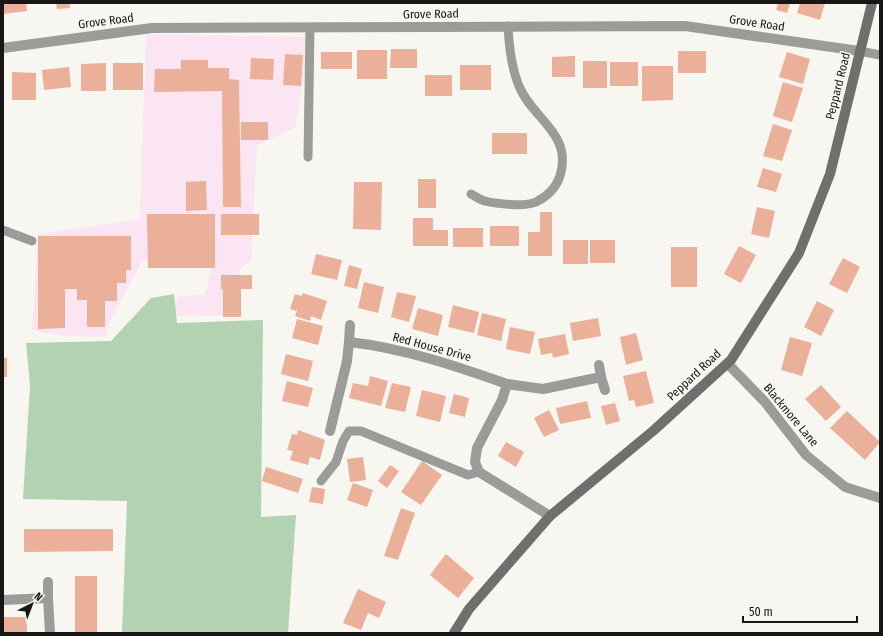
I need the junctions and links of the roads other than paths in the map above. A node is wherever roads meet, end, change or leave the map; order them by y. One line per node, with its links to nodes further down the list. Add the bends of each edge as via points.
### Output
1 (872, 3): 5 (main road, Peppard Road)
2 (508, 26): 3 (street, Grove Road); 5 (street, Grove Road, via 685,26); 8 (lane, via 510,52 519,87 527,101 557,137 562,153 561,172 552,191 533,203 522,205 483,201)
3 (310, 28): 4 (street, Grove Road, via 152,28); 7 (lane)
4 (3, 48)
5 (860, 51): 6 (lane); 13 (main road, Peppard Road, via 830,174 799,253)
6 (880, 55)
7 (308, 157)
8 (471, 194)
9 (3, 230): 10 (lane)
10 (32, 241)
11 (350, 325): 12 (street)
12 (349, 342): 16 (street, Red House Drive, via 372,345 457,366); 18 (street, via 347,361)
13 (728, 364): 21 (street, Blackmore Lane, via 765,402 806,455 845,487); 22 (main road, Peppard Road, via 653,431)
14 (599, 365): 15 (street)
15 (601, 377): 16 (street, Red House Drive, via 543,389); 17 (street)
16 (507, 384): 19 (street, via 502,400 477,448 475,462)
17 (605, 390)
18 (330, 431)
19 (479, 472): 20 (lane, via 468,475 362,431 349,431 336,462); 22 (street)
20 (321, 481)
21 (880, 498)
22 (550, 516): 27 (main road, Peppard Road, via 469,609)
23 (48, 582): 24 (street)
24 (48, 598): 25 (street); 26 (street)
25 (3, 600)
26 (50, 633)
27 (454, 633)

